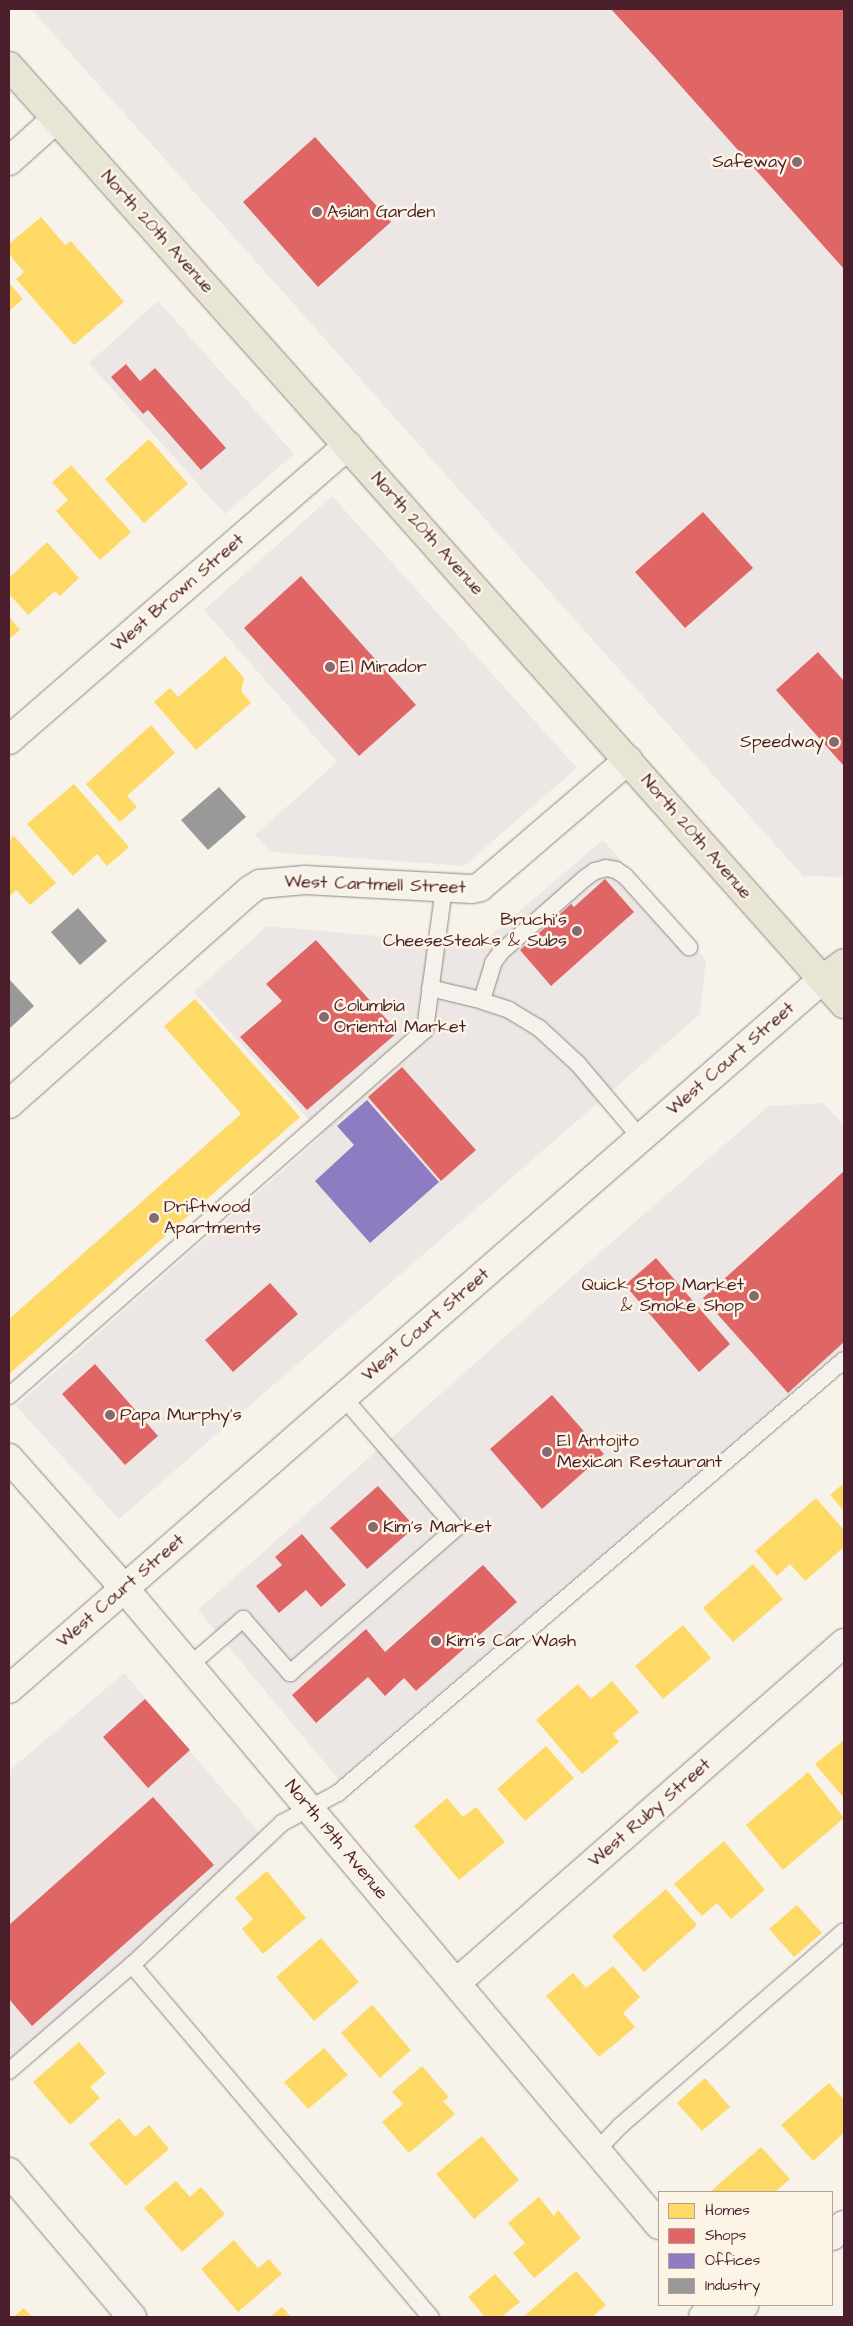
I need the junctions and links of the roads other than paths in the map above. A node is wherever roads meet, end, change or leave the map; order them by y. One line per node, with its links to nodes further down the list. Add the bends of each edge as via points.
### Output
1 (9, 66): 2 (main road, North 20th Avenue)
2 (56, 119): 3 (street); 4 (main road, North 20th Avenue)
3 (9, 161)
4 (348, 445): 5 (street, West Brown Street); 6 (main road, North 20th Avenue)
5 (9, 740)
6 (628, 760): 7 (street, West Cartmell Street, via 480,886 472,890); 10 (main road, North 20th Avenue)
7 (444, 888): 11 (lane); 14 (street, West Cartmell Street, via 305,880 260,884)
8 (689, 947): 12 (lane, via 625,876 606,868 585,878 500,952 493,963)
9 (844, 962): 10 (main road, West Court Street)
10 (823, 979): 13 (main road, North 20th Avenue); 15 (street, West Court Street)
11 (430, 988): 12 (lane); 17 (lane, via 425,1030)
12 (482, 1000): 15 (lane, via 509,1010 559,1045)
13 (844, 1004)
14 (9, 1104)
15 (640, 1137): 18 (street, West Court Street)
16 (844, 1360): 24 (lane, via 338,1793)
17 (9, 1396)
18 (343, 1397): 20 (street, West Court Street); 22 (lane, via 456,1528 290,1673 243,1619)
19 (9, 1458): 20 (street, North 19th Avenue)
20 (124, 1588): 22 (street, North 19th Avenue); 23 (street, West Court Street)
21 (844, 1643): 27 (street, West Ruby Street)
22 (189, 1666): 24 (street, North 19th Avenue)
23 (9, 1689)
24 (309, 1809): 26 (lane, via 282,1823); 27 (street, North 19th Avenue)
25 (844, 1931): 29 (lane, via 620,2126)
26 (132, 1966): 28 (lane); 36 (lane)
27 (456, 1983): 29 (street, North 19th Avenue)
28 (9, 2071)
29 (597, 2150): 31 (street, North 19th Avenue)
30 (9, 2172): 35 (street)
31 (658, 2224)
32 (844, 2225): 33 (street)
33 (833, 2235)
34 (734, 2309): 37 (street, via 712,2312)
35 (132, 2317)
36 (431, 2317)
37 (703, 2317)

